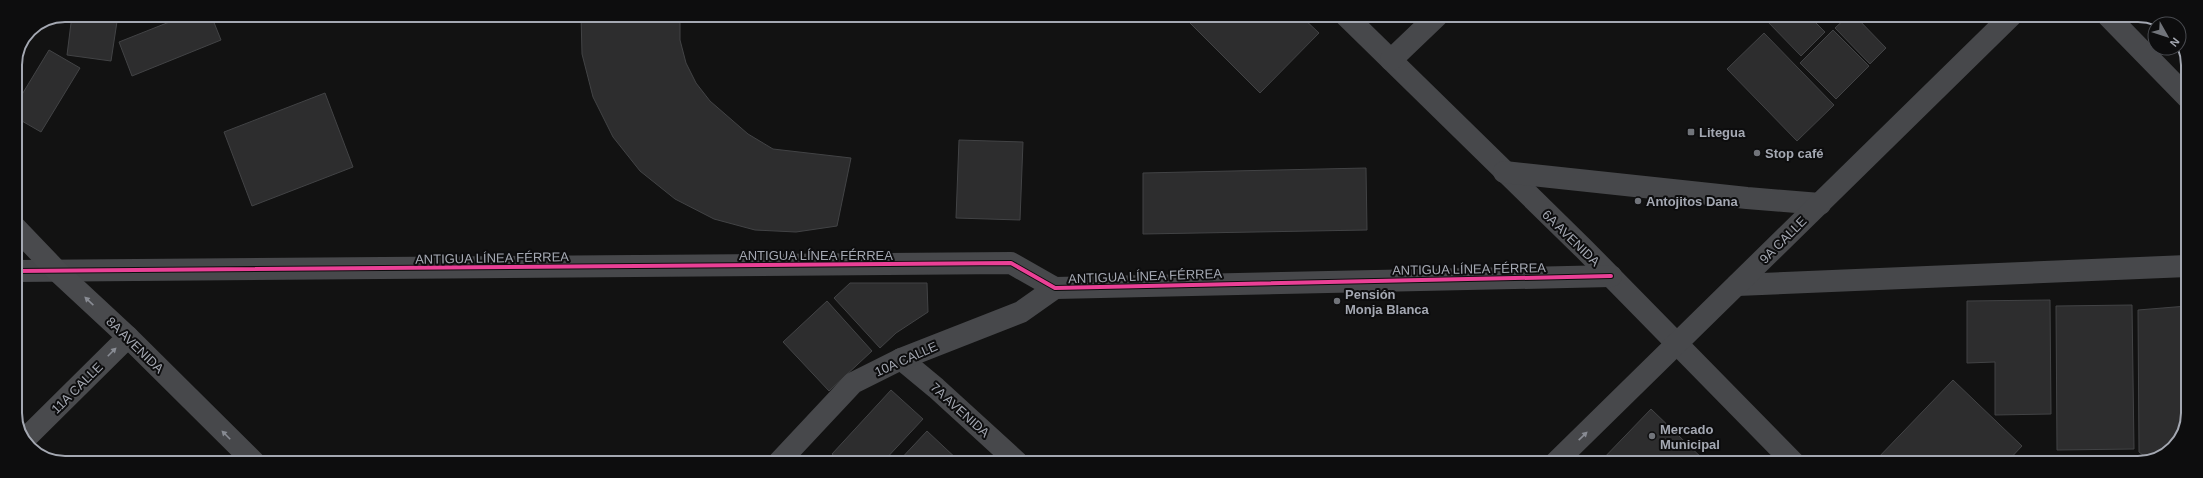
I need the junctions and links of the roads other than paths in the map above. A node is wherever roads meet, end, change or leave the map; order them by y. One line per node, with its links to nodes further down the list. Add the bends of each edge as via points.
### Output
1 (1352, 22): 5 (street, 6A AVENIDA)
2 (1431, 22): 5 (street)
3 (2005, 22): 8 (street, 9A CALLE)
4 (2114, 22): 6 (street)
5 (1391, 60): 7 (street, 6A AVENIDA)
6 (2181, 91)
7 (1504, 172): 8 (street); 13 (street, 6A AVENIDA)
8 (1820, 204): 14 (street, 9A CALLE)
9 (22, 234): 12 (main road, 8A AVENIDA)
10 (2181, 266): 14 (street)
11 (22, 272): 12 (street, ANTIGUA LÍNEA FÉRREA)
12 (58, 272): 15 (street, ANTIGUA LÍNEA FÉRREA, via 1012,263); 16 (main road, 8A AVENIDA, one-way to 12)
13 (1611, 276): 15 (street, ANTIGUA LÍNEA FÉRREA); 17 (street, 6A AVENIDA)
14 (1737, 285): 17 (street, 9A CALLE)
15 (1055, 288): 18 (street, 10A CALLE, via 1021,312)
16 (128, 337): 19 (main road, 11A CALLE, one-way to 16); 20 (street, 8A AVENIDA, one-way to 16)
17 (1678, 344): 23 (street, 9A CALLE, one-way to 17); 24 (street, 6A AVENIDA)
18 (901, 359): 21 (street, 10A CALLE, via 854,383); 22 (street, 7A AVENIDA)
19 (28, 436)
20 (248, 456)
21 (785, 456)
22 (1010, 456)
23 (1562, 456)
24 (1787, 456)

